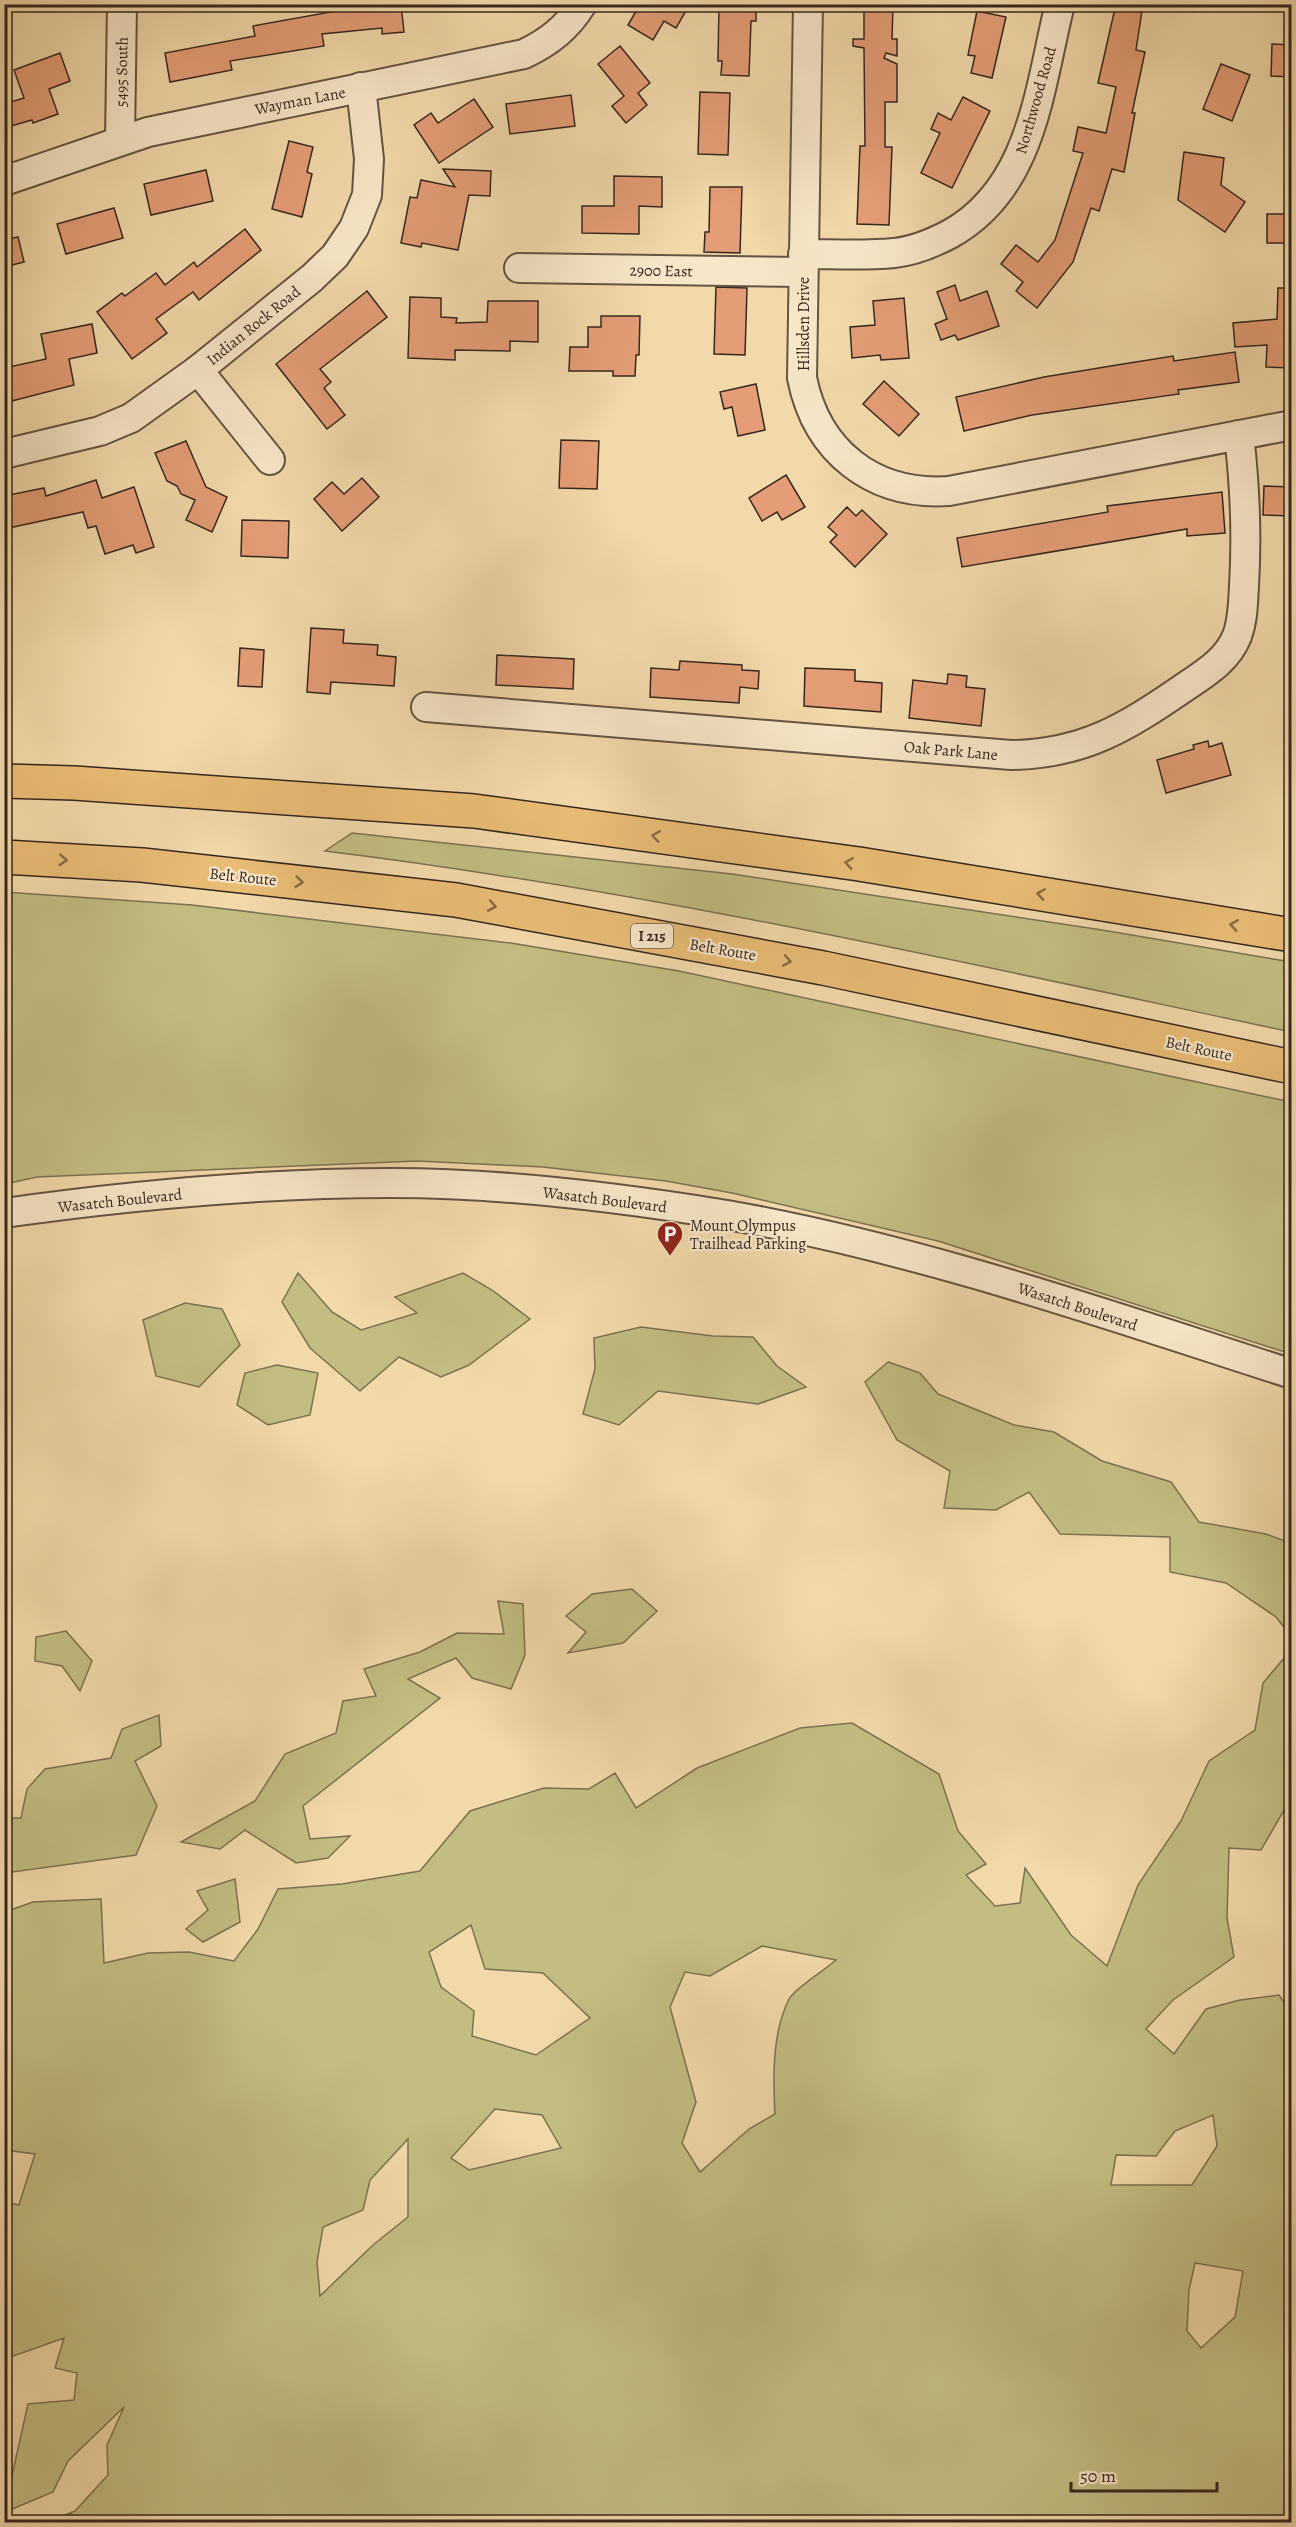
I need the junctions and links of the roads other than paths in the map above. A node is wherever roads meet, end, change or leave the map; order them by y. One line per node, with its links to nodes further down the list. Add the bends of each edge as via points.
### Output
1 (122, 4): 6 (street, 5495 South)
2 (582, 4): 5 (street, Wayman Lane, via 565,28 524,54)
3 (808, 4): 8 (street, Hillsden Drive)
4 (1060, 4): 8 (street, Northwood Road, via 1024,150 990,205 933,244)
5 (361, 87): 6 (street, Wayman Lane); 10 (street, Indian Rock Road, via 369,177 362,212 354,228 335,256 312,278)
6 (120, 140): 7 (street, Wayman Lane)
7 (4, 181)
8 (803, 263): 9 (street, 2900 East); 12 (street, Hillsden Drive, via 801,362 811,410 841,454 884,483 917,491 965,489)
9 (519, 268)
10 (198, 369): 13 (street, Indian Rock Road, via 146,409 116,426); 14 (street)
11 (1292, 425): 12 (street, Hillsden Drive)
12 (1239, 435): 15 (street, Oak Park Lane, via 1246,551 1241,624 1232,646 1218,664 1144,715 1119,731 1081,746 1011,755)
13 (4, 454)
14 (270, 460)
15 (426, 707)
16 (4, 781): 18 (highway, one-way to 16, via 859,864 474,811)
17 (4, 856): 19 (highway, Belt Route / I 215, one-way to 19, via 142,865 456,900 823,968)
18 (1292, 935)
19 (1292, 1067)
20 (4, 1213): 21 (street, Wasatch Boulevard, via 167,1194 371,1183 485,1186 619,1200 739,1218 922,1259)
21 (1292, 1374)

